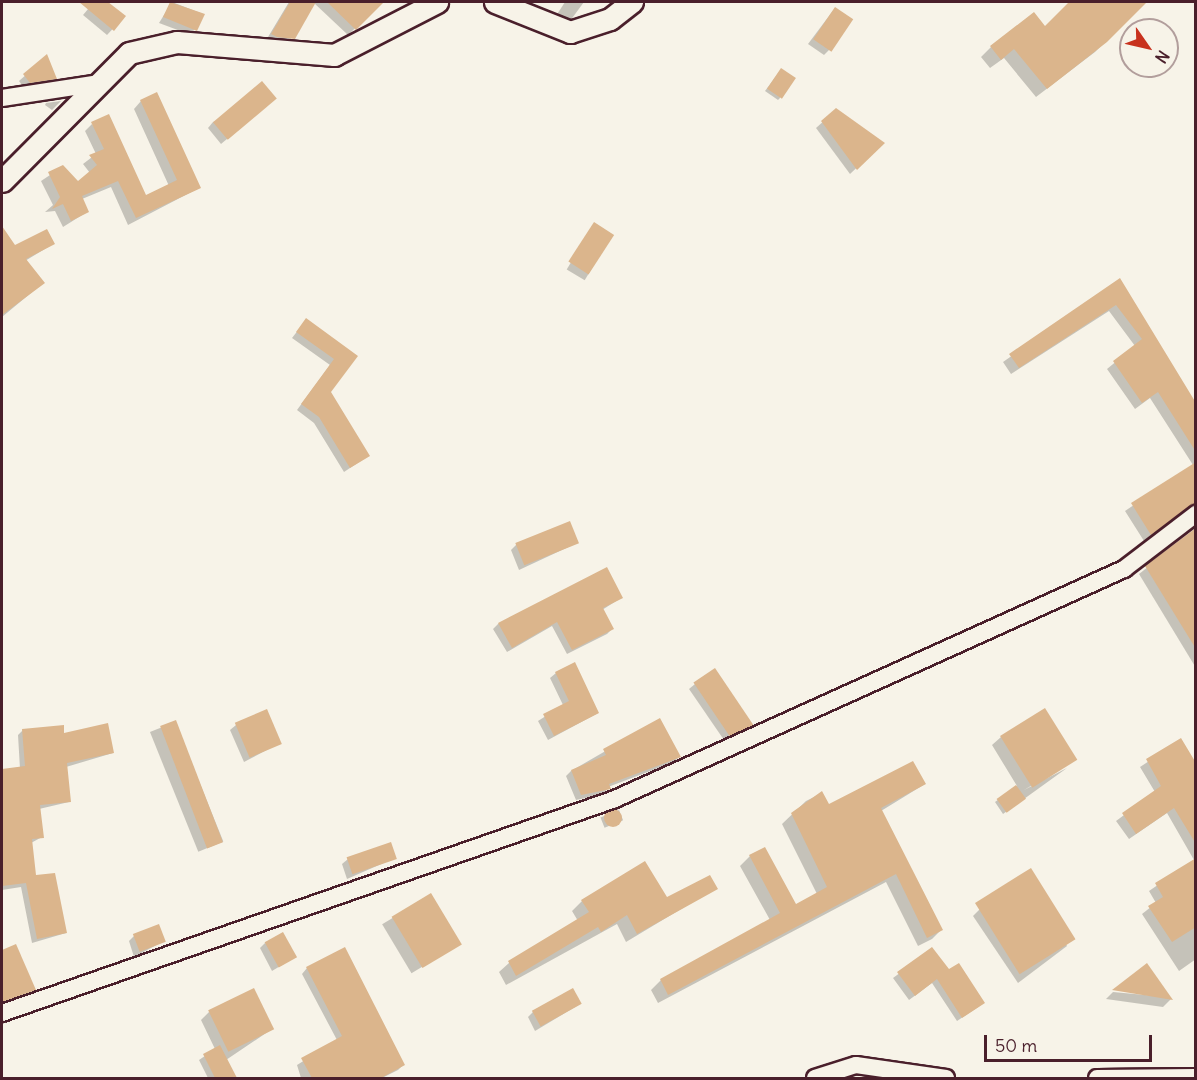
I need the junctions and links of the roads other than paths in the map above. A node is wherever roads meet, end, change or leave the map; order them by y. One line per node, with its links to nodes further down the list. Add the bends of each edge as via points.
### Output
1 (437, 2): 4 (street, via 334,55 177,42 129,53)
2 (495, 2): 3 (street, via 570,32 610,19)
3 (632, 2)
4 (100, 83): 5 (street); 6 (street)
5 (2, 98)
6 (2, 181)
7 (1196, 514): 8 (street, via 1124,570 615,799)
8 (2, 1013)
9 (1196, 1077): 12 (street)
10 (815, 1078): 11 (street, via 856,1065)
11 (946, 1078)
12 (1097, 1078)

